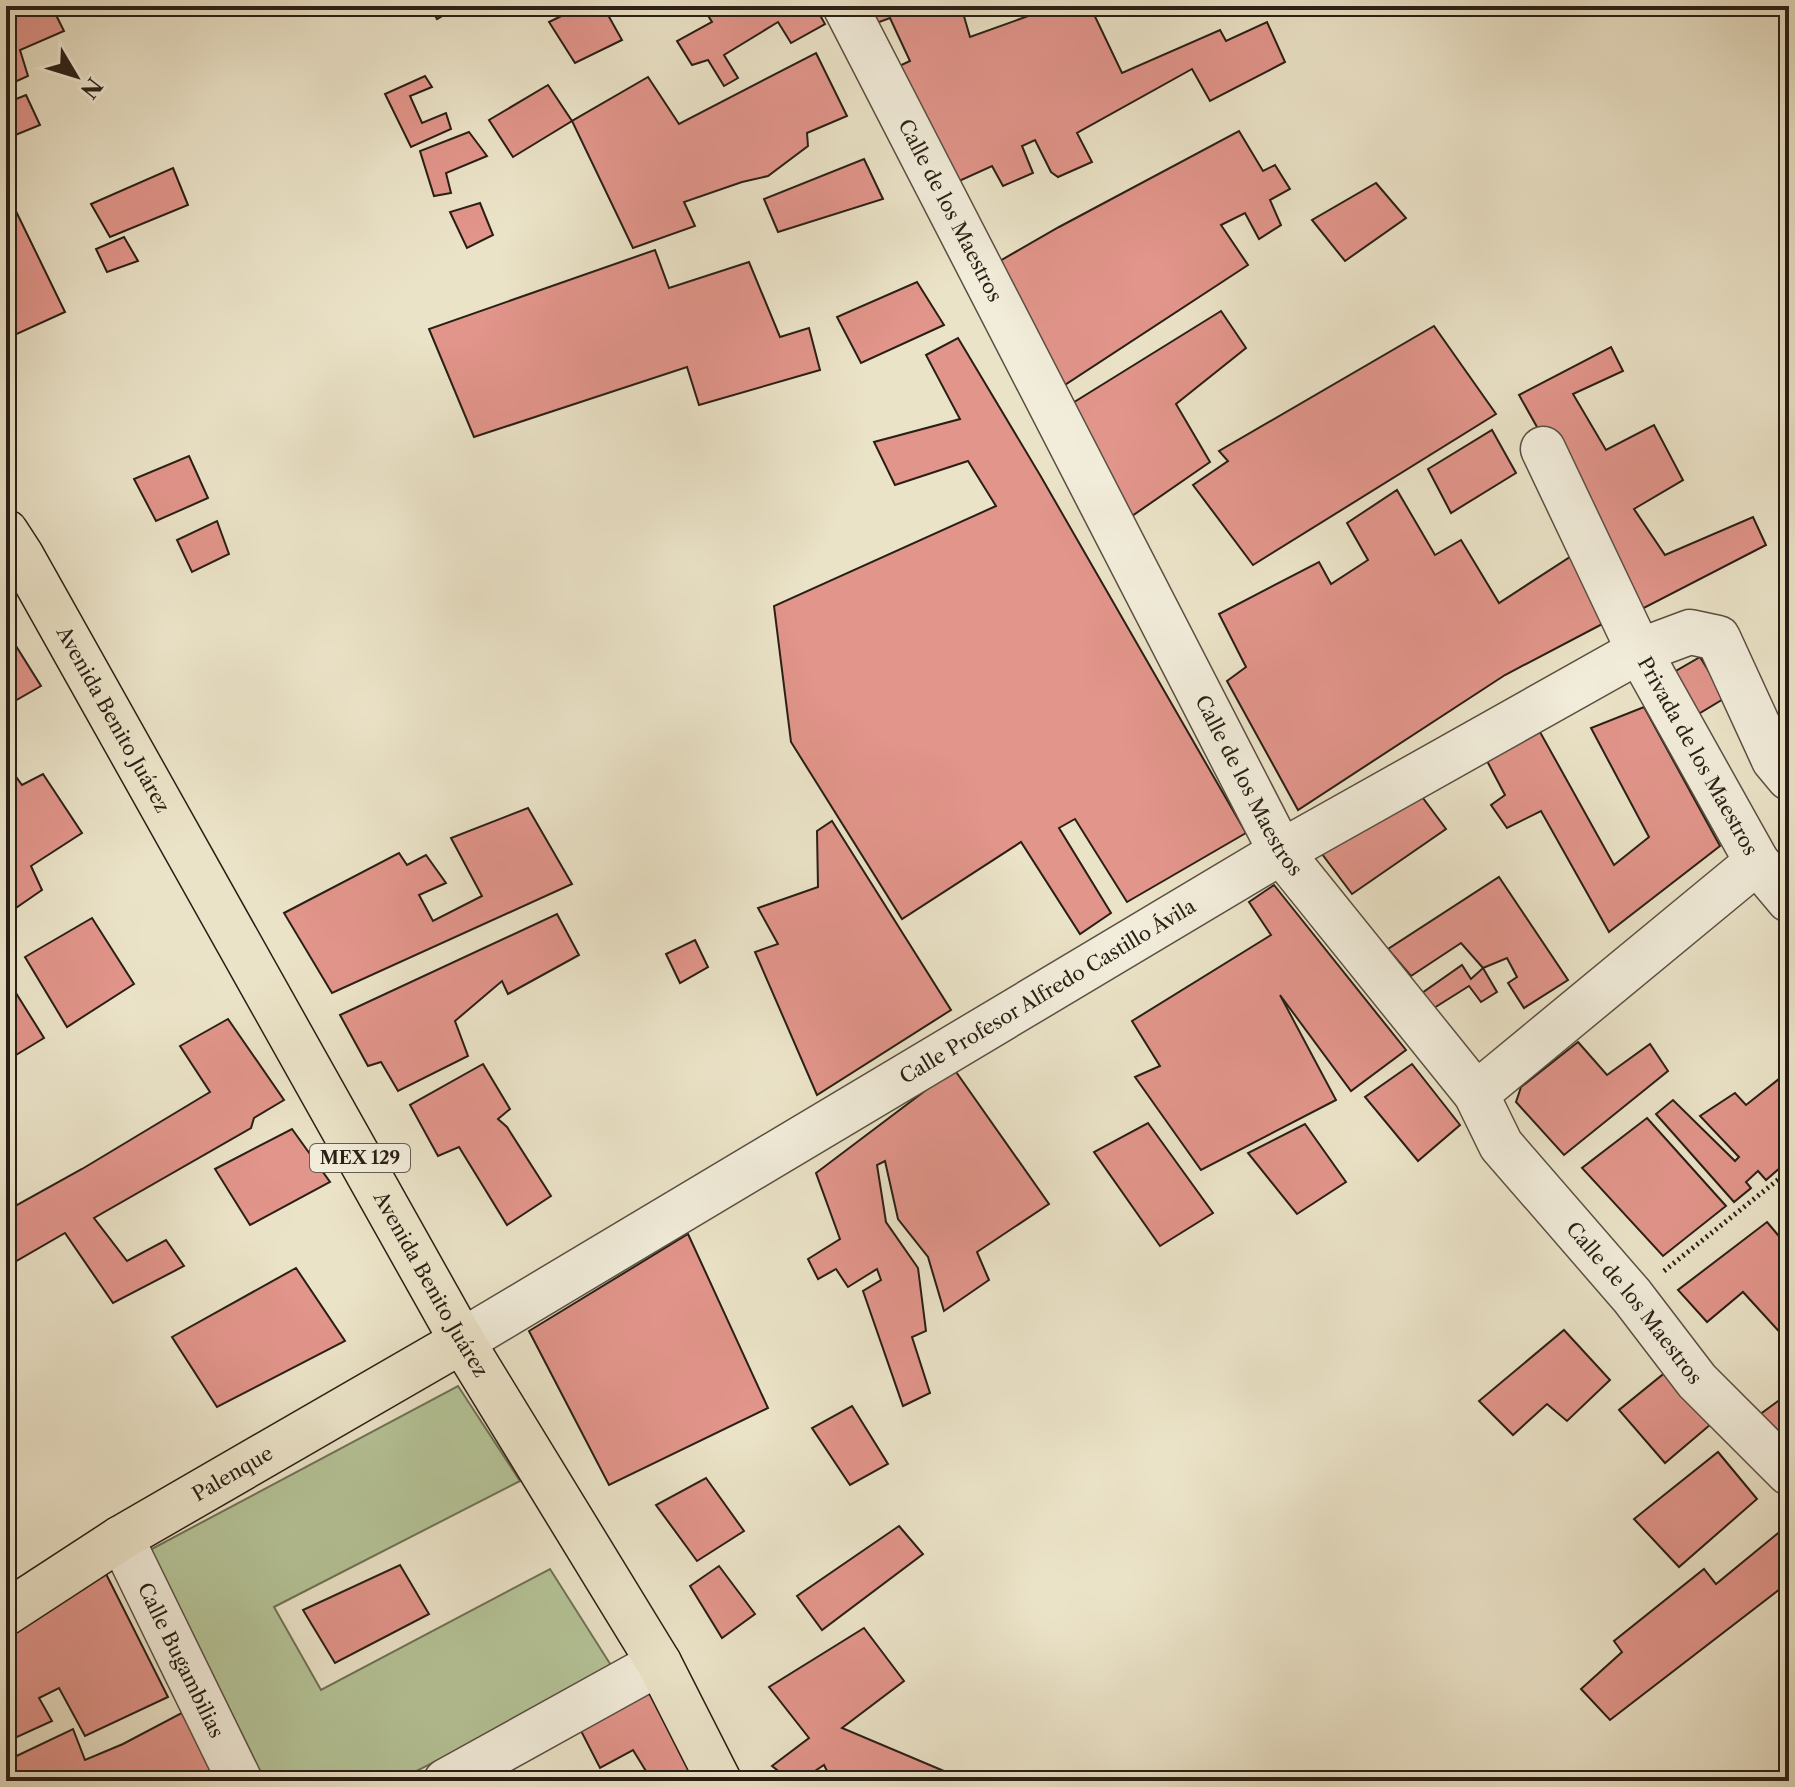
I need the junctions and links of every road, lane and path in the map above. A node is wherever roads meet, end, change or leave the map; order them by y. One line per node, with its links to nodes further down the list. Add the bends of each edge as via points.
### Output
1 (845, 6): 6 (street, Calle de los Maestros)
2 (1543, 449): 4 (street, Privada de los Maestros)
3 (11, 550): 12 (main road, Avenida Benito Juárez / MEX 129)
4 (1639, 651): 5 (street, Calle Profesor Alfredo Castillo Ávila, via 1690,632 1718,638 1774,760); 6 (street, Calle Profesor Alfredo Castillo Ávila); 7 (street, Privada de los Maestros)
5 (1789, 778)
6 (1281, 852): 9 (street, Calle de los Maestros); 12 (street, Calle Profesor Alfredo Castillo Ávila)
7 (1757, 862): 8 (street); 9 (street, Privada de los Maestros)
8 (1789, 900)
9 (1476, 1094): 11 (street, Calle de los Maestros, via 1501,1145)
10 (1789, 1171): 11 (path)
11 (1632, 1296): 13 (street, Calle de los Maestros, via 1697,1381)
12 (462, 1341): 14 (main road, Palenque); 16 (main road, Avenida Benito Juárez / MEX 129)
13 (1789, 1473)
14 (121, 1538): 15 (main road, Palenque); 17 (street, Calle Bugambilias)
15 (6, 1613)
16 (659, 1663): 18 (street); 19 (main road, Avenida Benito Juárez / MEX 129)
17 (240, 1781)
18 (446, 1781)
19 (719, 1781)

